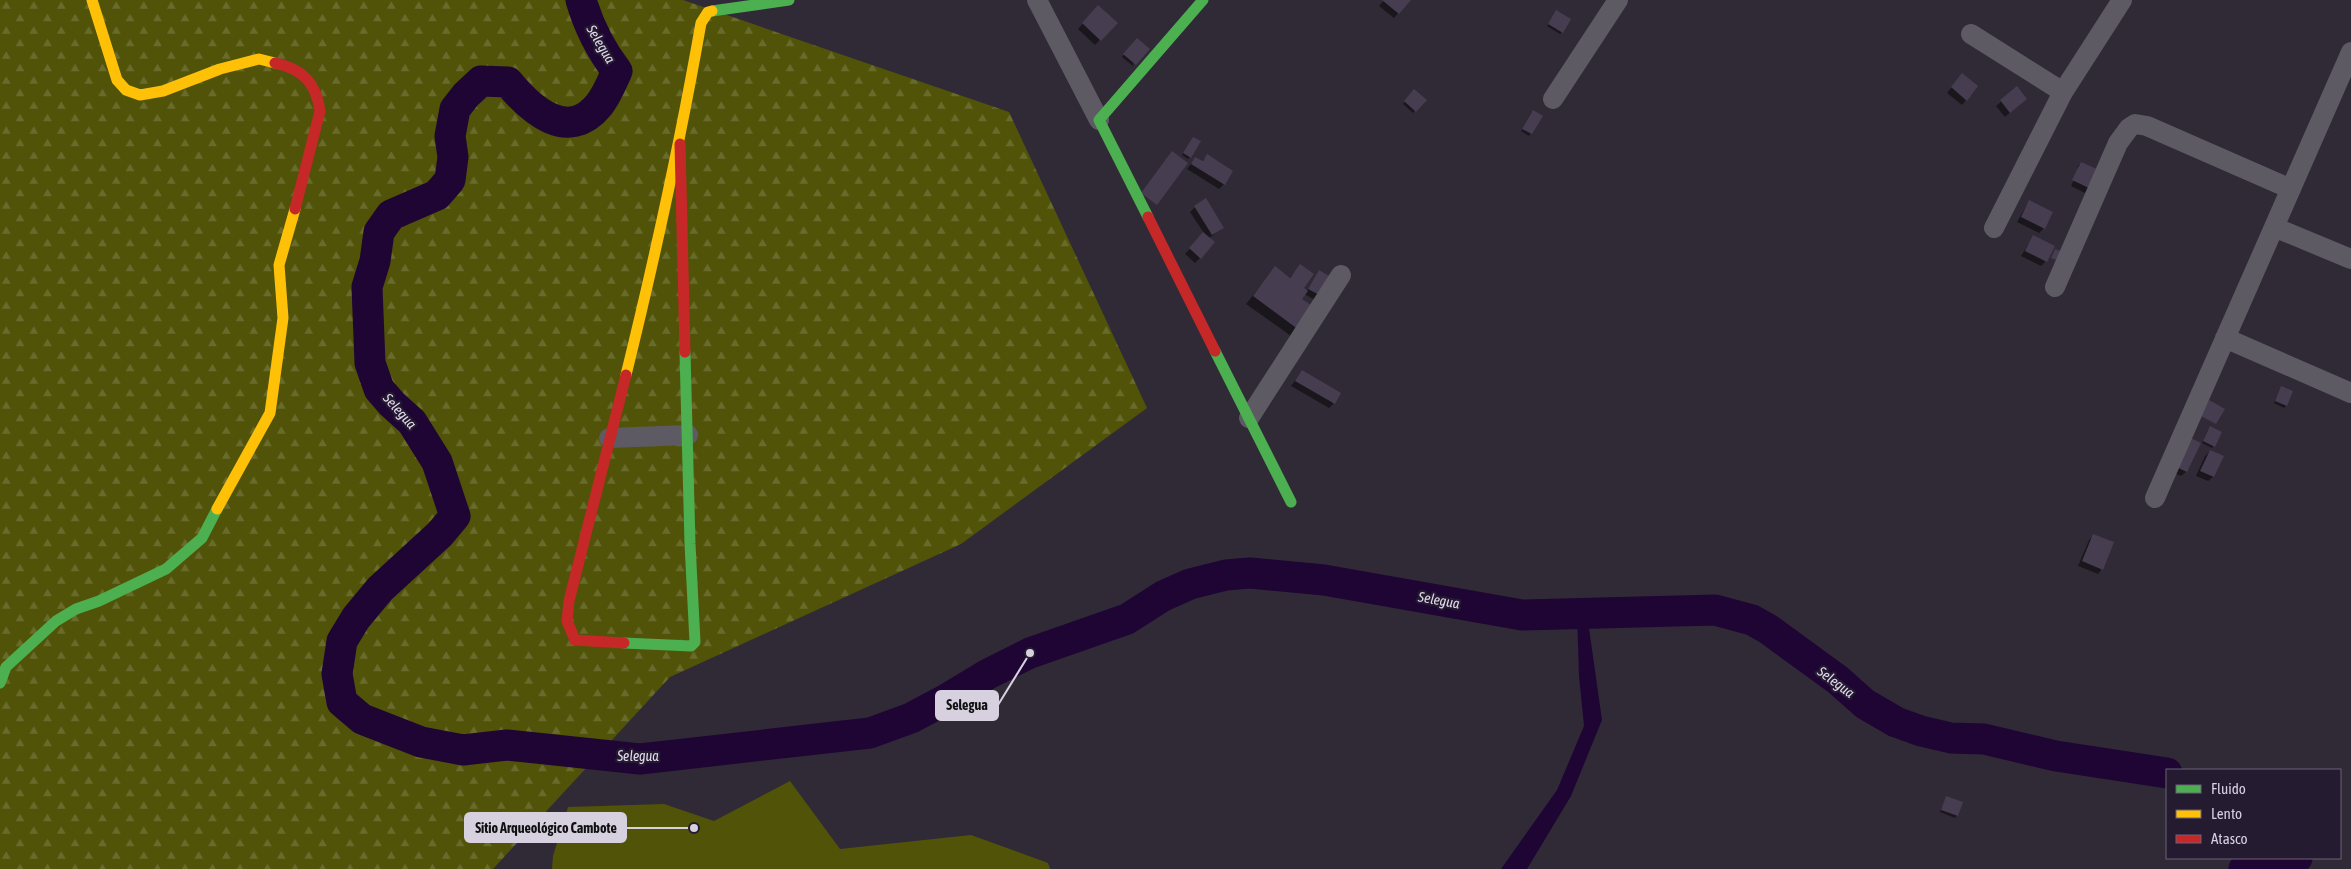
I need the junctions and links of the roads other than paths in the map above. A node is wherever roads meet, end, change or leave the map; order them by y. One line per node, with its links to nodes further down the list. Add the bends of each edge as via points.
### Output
1 (92, 0): 26 (street, via 117,80 126,90 140,95 163,91 220,69 259,59 286,64 309,79 318,96 320,111 279,265 283,318 270,413 202,538 166,569 56,621 6,667)
2 (789, 0): 12 (street, via 708,12 700,22)
3 (1037, 0): 11 (street)
4 (1203, 0): 11 (street)
5 (1618, 0): 10 (street)
6 (2122, 0): 9 (street)
7 (1971, 34): 9 (street)
8 (2351, 52): 13 (street)
9 (2064, 92): 15 (street)
10 (1553, 99)
11 (1099, 120): 21 (street)
12 (680, 144): 22 (street); 23 (street, via 652,271)
13 (2291, 189): 14 (street); 18 (street, via 2147,126 2135,124 2118,143)
14 (2274, 227): 16 (street); 19 (street)
15 (1994, 228)
16 (2351, 259)
17 (1341, 275): 21 (street)
18 (2055, 287)
19 (2225, 338): 20 (street); 24 (street)
20 (2351, 393)
21 (1249, 418): 25 (street)
22 (688, 435): 23 (street); 23 (street, via 695,642 691,646 676,648 575,640 570,631 567,621 569,601)
23 (609, 438)
24 (2155, 498)
25 (1291, 502)
26 (0, 683)

